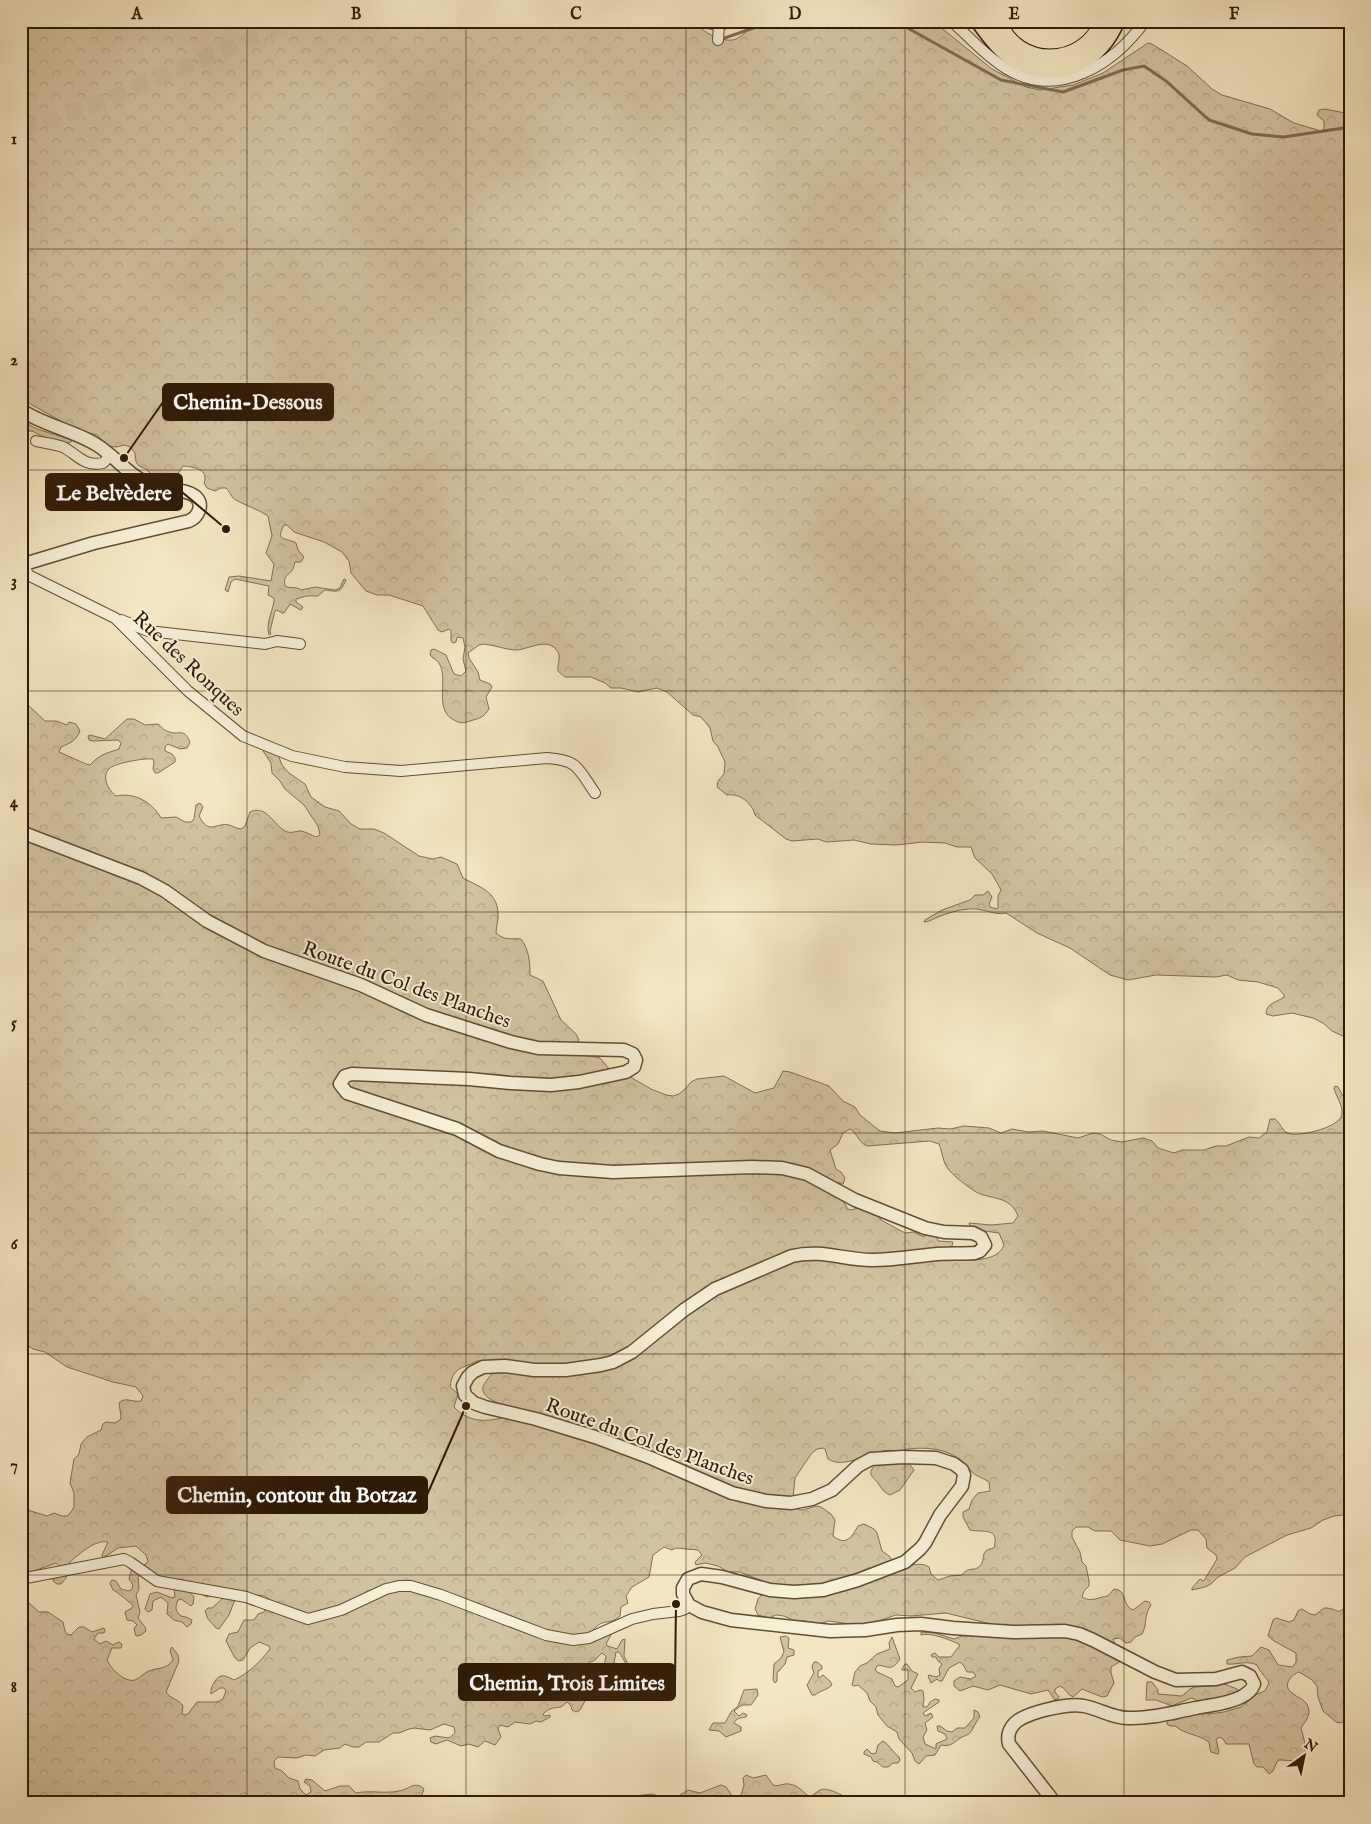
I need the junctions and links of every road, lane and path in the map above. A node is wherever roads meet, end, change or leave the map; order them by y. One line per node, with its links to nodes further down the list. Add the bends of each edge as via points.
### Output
1 (697, 21): 9 (street)
2 (736, 21): 9 (street)
3 (951, 21): 8 (street, via 1007,69 1031,78 1052,80 1084,74 1108,60 1128,44)
4 (979, 21): 7 (highway, via 1015,60 1046,70 1064,68 1088,58 1107,39)
5 (997, 21): 6 (highway, via 1004,36 1020,51 1049,59 1068,56 1084,48)
6 (1104, 21)
7 (1116, 21)
8 (1146, 21)
9 (719, 25): 10 (street)
10 (718, 40)
11 (21, 410): 13 (street, via 39,421 91,441)
12 (36, 440): 13 (street, via 64,448 89,463 103,463)
13 (111, 455): 14 (street, via 151,486 194,496 200,504 197,515 185,523)
14 (24, 562): 15 (street, Rue des Ronques, via 28,575)
15 (116, 618): 16 (street, via 148,631 265,644 277,641); 17 (street, Rue des Ronques, via 188,691 240,734 292,756 345,767 402,771 561,759 574,764)
16 (300, 644)
17 (595, 793)
18 (21, 832): 20 (street, Route du Col des Planches, via 141,878 207,921 264,951 361,985 426,1015 519,1044 549,1049 624,1050 631,1052 636,1060 634,1067 626,1072 551,1085 352,1074 345,1076 340,1084 347,1093 457,1129 500,1151 540,1164 613,1172 752,1166 782,1168 807,1174 855,1200 916,1225 937,1232 973,1233 981,1237 985,1245 975,1253 872,1260 802,1253 715,1289 632,1352 613,1362 566,1370 494,1366 482,1368 468,1377 463,1390 478,1404 595,1437 757,1500 791,1503 812,1499 832,1490 864,1462 883,1458 936,1458 962,1470 962,1486 925,1542 913,1556 899,1565 823,1590 794,1592 770,1590 701,1574 688,1579 682,1588)
19 (21, 1579): 20 (street, via 124,1560 154,1580 246,1597 308,1619 340,1610 386,1589 411,1586 546,1635 573,1640 589,1638 632,1619 679,1611)
20 (689, 1605): 21 (street, via 731,1620 815,1630 866,1630 921,1624 1005,1632 1065,1630 1093,1640 1170,1678 1216,1679 1242,1672 1250,1676 1254,1684 1240,1698 1178,1712 1127,1718 1077,1706 1020,1719 1010,1730 1009,1744)
21 (1056, 1803)
22 (1166, 1803): 23 (street)
23 (1208, 1803)

